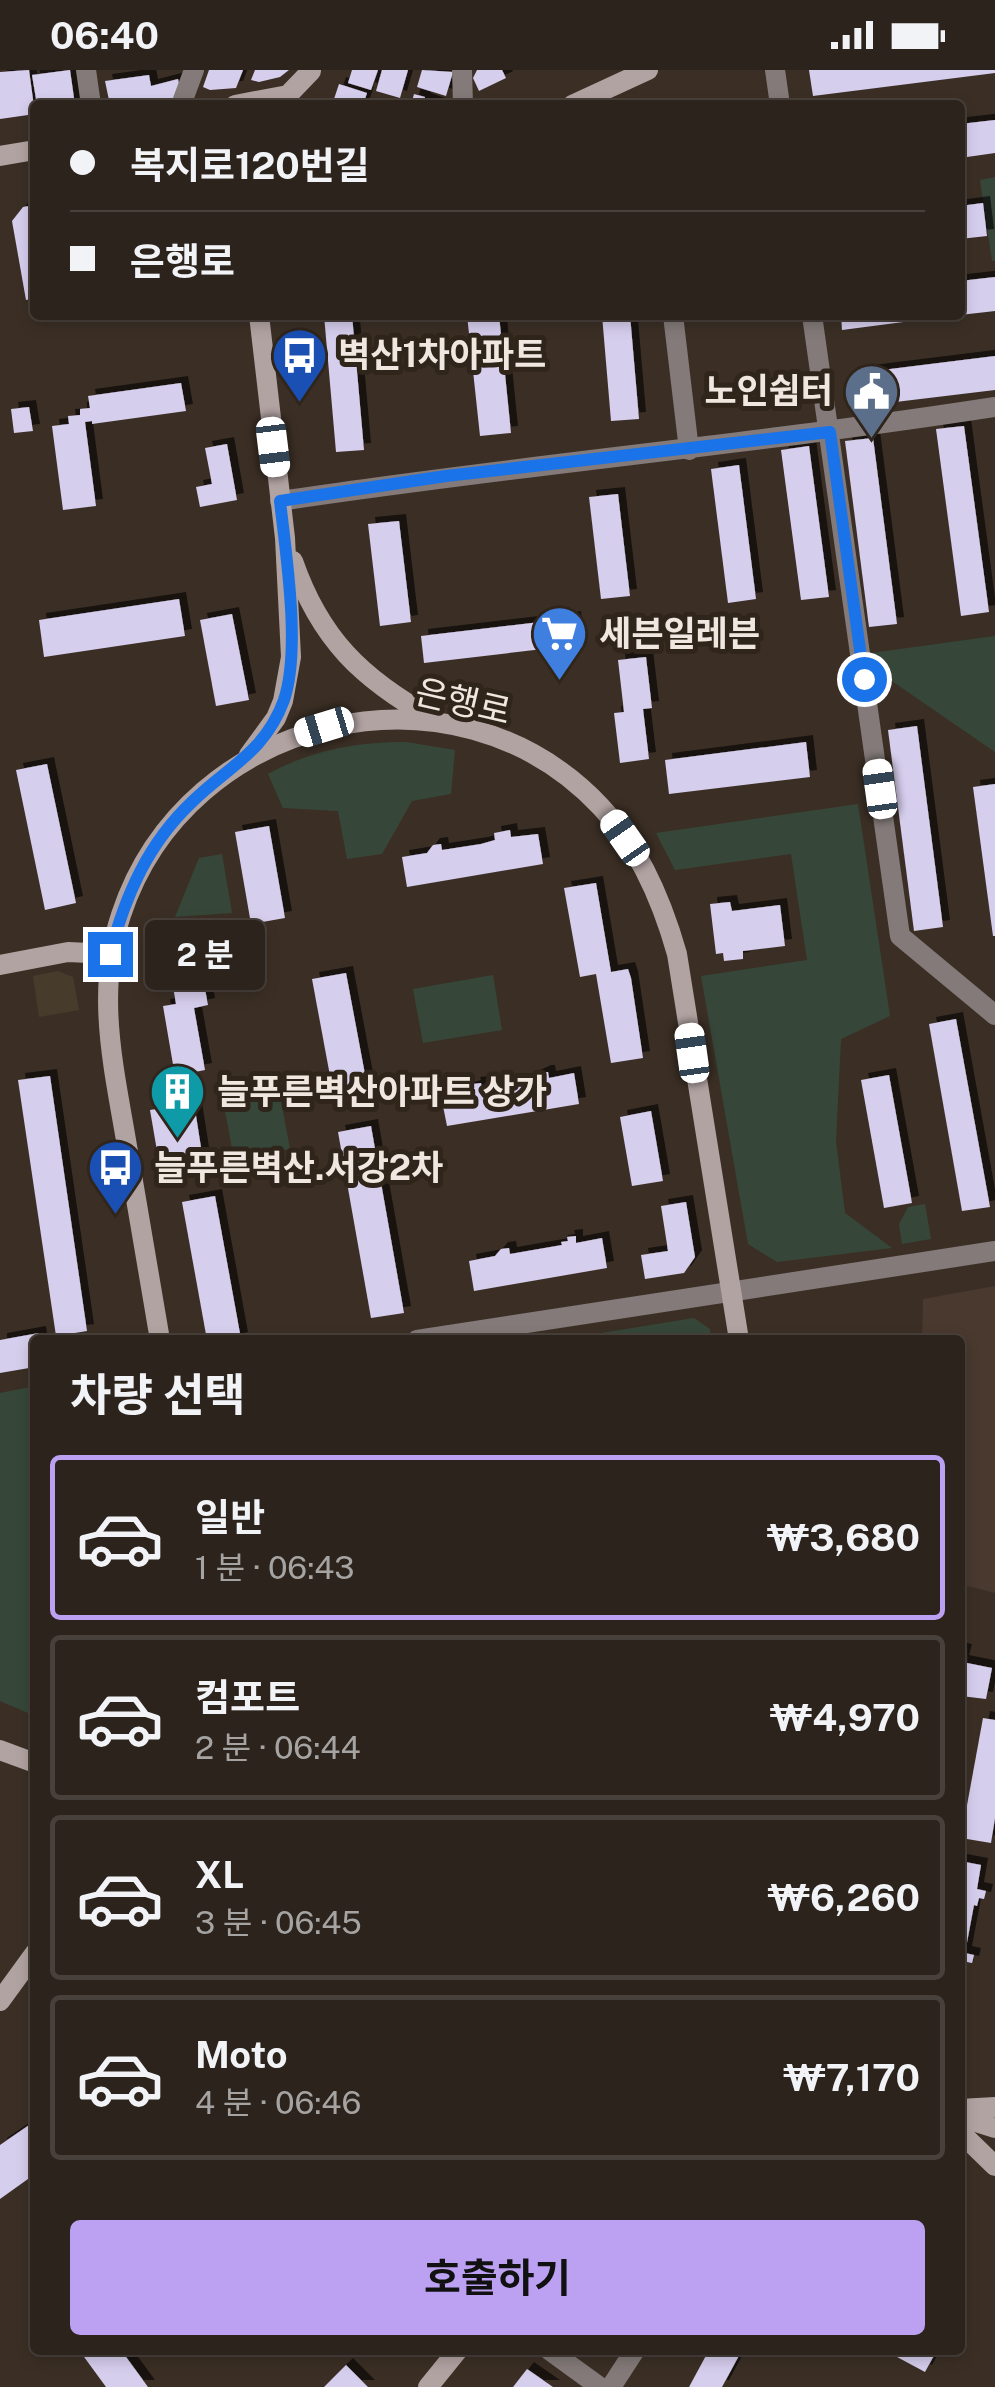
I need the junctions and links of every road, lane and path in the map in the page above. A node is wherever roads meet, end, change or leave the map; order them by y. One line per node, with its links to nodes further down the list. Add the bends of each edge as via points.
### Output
1 (86, 70): 7 (street)
2 (194, 70): 8 (street)
3 (312, 70): 9 (street, via 288,95); 10 (street)
4 (462, 70): 11 (street)
5 (648, 70): 12 (street)
6 (775, 70): 13 (street)
7 (90, 100)
8 (183, 100)
9 (262, 100)
10 (303, 100)
11 (463, 100)
12 (583, 100)
13 (779, 100)
14 (30, 151): 15 (street)
15 (0, 156)
16 (260, 320): 22 (street)
17 (674, 320): 21 (street)
18 (813, 320): 20 (street)
19 (995, 406): 20 (street)
20 (830, 432): 21 (street); 28 (street, via 900,936)
21 (688, 450): 22 (street)
22 (280, 501): 23 (street)
23 (285, 538): 24 (street, via 315,613 352,663); 25 (street, via 289,680 276,718)
24 (443, 724): 25 (street, 은행로, via 338,724); 30 (street, 은행로, via 510,744 563,775 600,805 652,883 676,954)
25 (245, 760): 26 (street, 은행로, via 161,836 128,894)
26 (110, 954): 27 (street, via 68,952); 31 (street, 은행로, via 107,1032)
27 (0, 965)
28 (995, 1016)
29 (995, 1252): 30 (street)
30 (731, 1290): 32 (street); 33 (street, 은행로)
31 (159, 1335)
32 (448, 1335)
33 (737, 1335)
34 (0, 1750): 35 (street)
35 (30, 1762)
36 (30, 1967): 37 (street)
37 (0, 2001)
38 (995, 2107): 39 (street)
39 (965, 2108)
40 (965, 2119): 41 (street)
41 (995, 2128)
42 (965, 2137): 43 (street)
43 (995, 2166)
44 (454, 2355): 47 (street)
45 (556, 2355): 48 (street)
46 (632, 2355): 49 (street)
47 (428, 2387)
48 (600, 2387)
49 (611, 2387)

